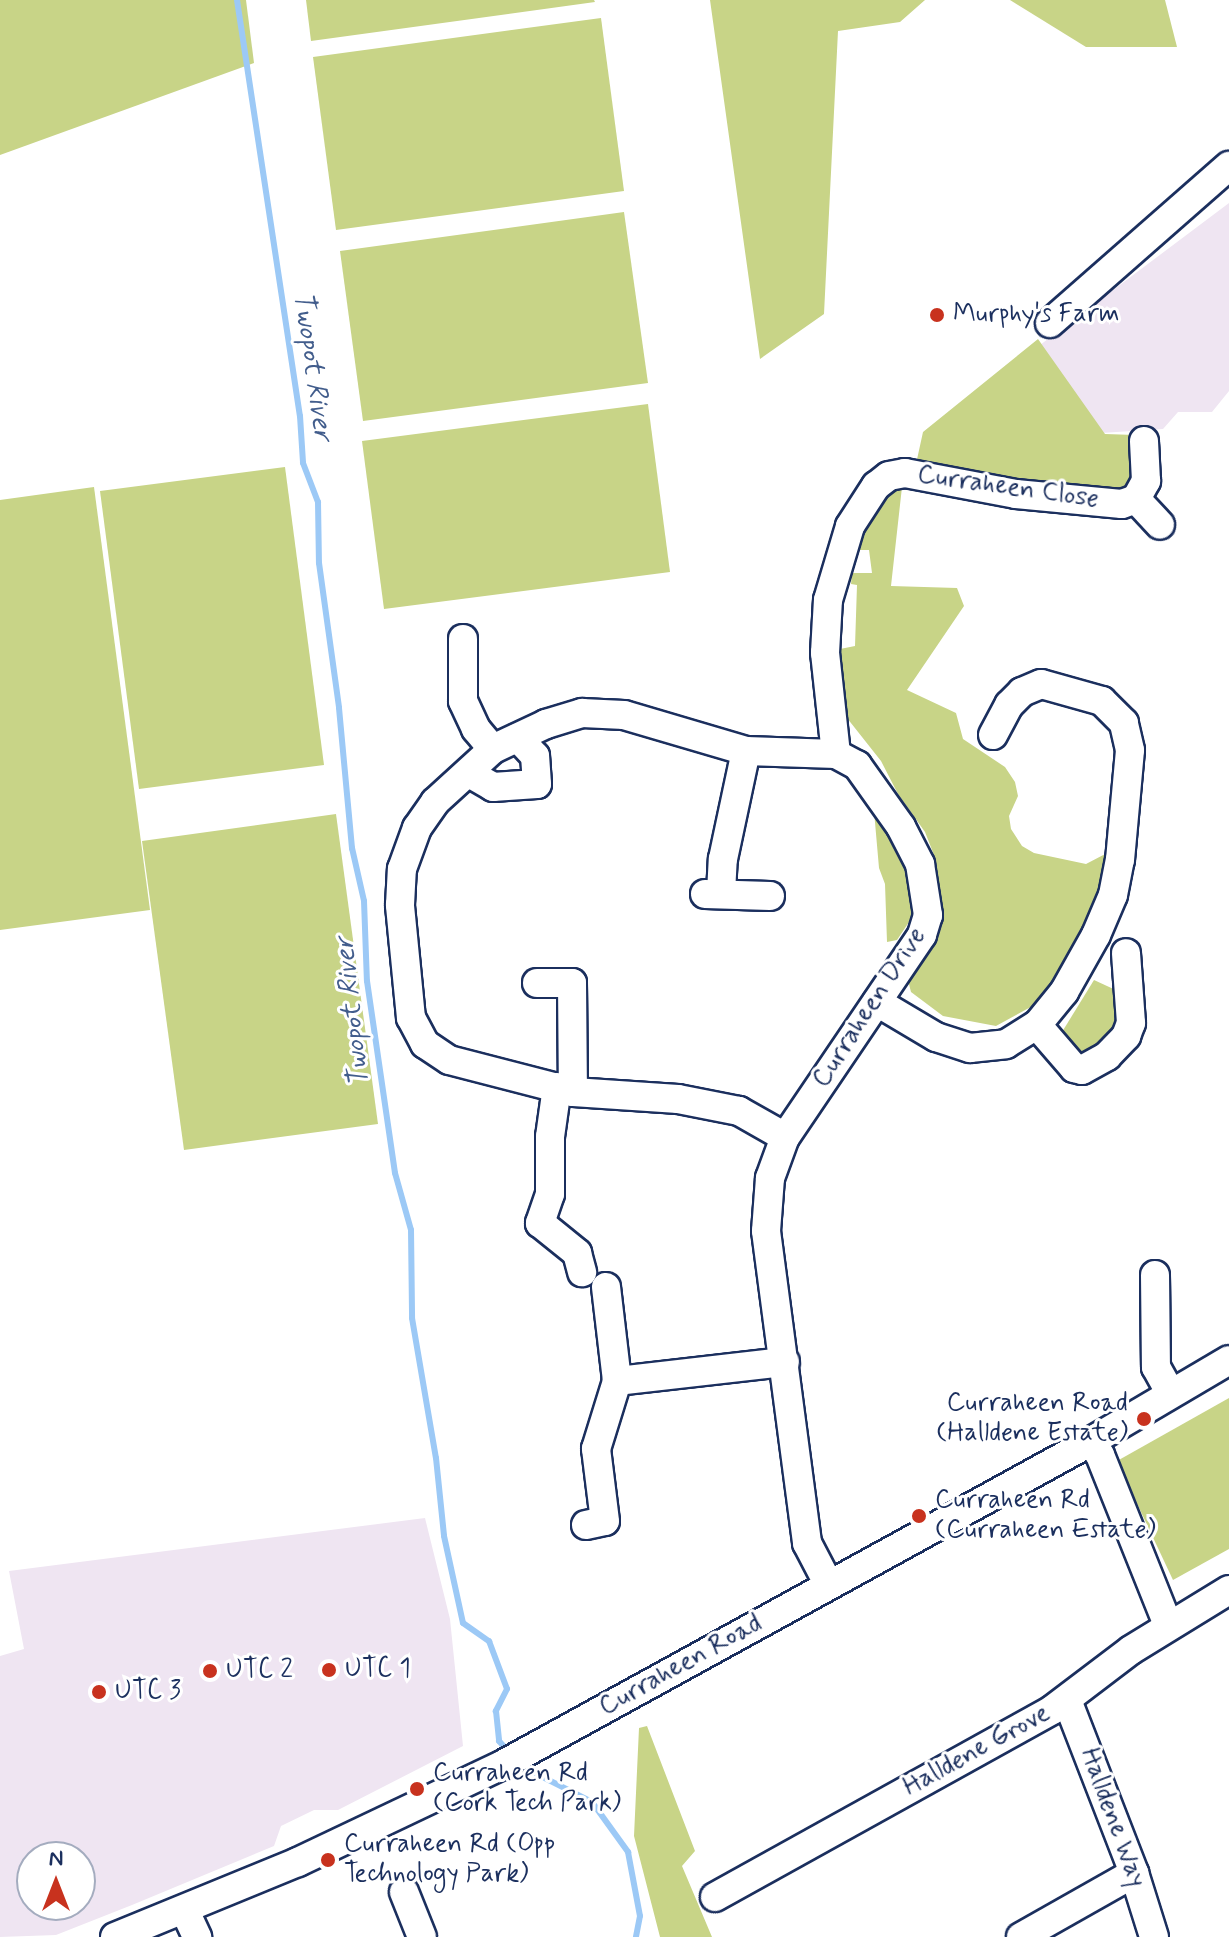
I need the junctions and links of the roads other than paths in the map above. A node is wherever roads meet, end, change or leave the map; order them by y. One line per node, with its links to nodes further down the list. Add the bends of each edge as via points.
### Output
1 (1229, 166): 2 (street)
2 (1050, 323)
3 (1144, 441): 4 (street, Curraheen Close, via 1146,481)
4 (1136, 499): 5 (street, Curraheen Close); 10 (street, Curraheen Close, via 1122,504 1071,501 905,473 876,486 850,526 828,600 825,653)
5 (1160, 525)
6 (463, 639): 8 (street, via 463,701 476,729)
7 (993, 735): 16 (street, via 1009,705 1041,684 1102,701 1124,723 1130,750 1113,895 1064,992)
8 (506, 744): 9 (street, via 582,713 624,715); 11 (street); 11 (street, via 535,756 537,784 493,787)
9 (746, 751): 10 (street); 12 (street, via 713,894)
10 (836, 754): 15 (street, Curraheen Drive, via 857,765 901,827 925,887 928,915 922,935)
11 (469, 773): 17 (street, via 435,802 417,828 402,869 400,905 411,1018 425,1044 449,1060)
12 (770, 896)
13 (1126, 953): 16 (street, via 1131,1023 1107,1056 1082,1070 1074,1068)
14 (537, 983): 17 (street, via 572,983)
15 (877, 1002): 16 (street, via 936,1037 970,1048 1006,1044); 18 (street, Curraheen Drive)
16 (1037, 1025)
17 (565, 1089): 18 (street, via 678,1099 739,1111); 19 (street, via 550,1137 550,1194 540,1223 577,1253)
18 (785, 1137): 23 (street, Curraheen Drive, via 770,1178 766,1231)
19 (582, 1272)
20 (1155, 1275): 25 (street, via 1156,1367)
21 (606, 1287): 24 (street)
22 (1229, 1360): 25 (street, Curraheen Road)
23 (785, 1362): 24 (street); 28 (street, Curraheen Drive, via 807,1543)
24 (617, 1381): 27 (street, via 596,1449 605,1521)
25 (1170, 1392): 26 (street, Curraheen Road)
26 (1090, 1442): 28 (street, Curraheen Road); 30 (street, via 1100,1455)
27 (586, 1525)
28 (829, 1585): 35 (street, Curraheen Road, via 504,1764)
29 (1229, 1590): 30 (street, Halldene Grove)
30 (1168, 1625): 31 (street, Halldene Grove)
31 (1067, 1700): 32 (street, Halldene Way); 34 (street, Halldene Grove)
32 (1134, 1873): 39 (street); 40 (street, Halldene Way)
33 (404, 1892): 38 (street)
34 (715, 1897)
35 (185, 1911): 36 (street, Curraheen Road); 37 (street)
36 (115, 1937)
37 (197, 1937)
38 (422, 1937)
39 (1021, 1937)
40 (1154, 1937)

